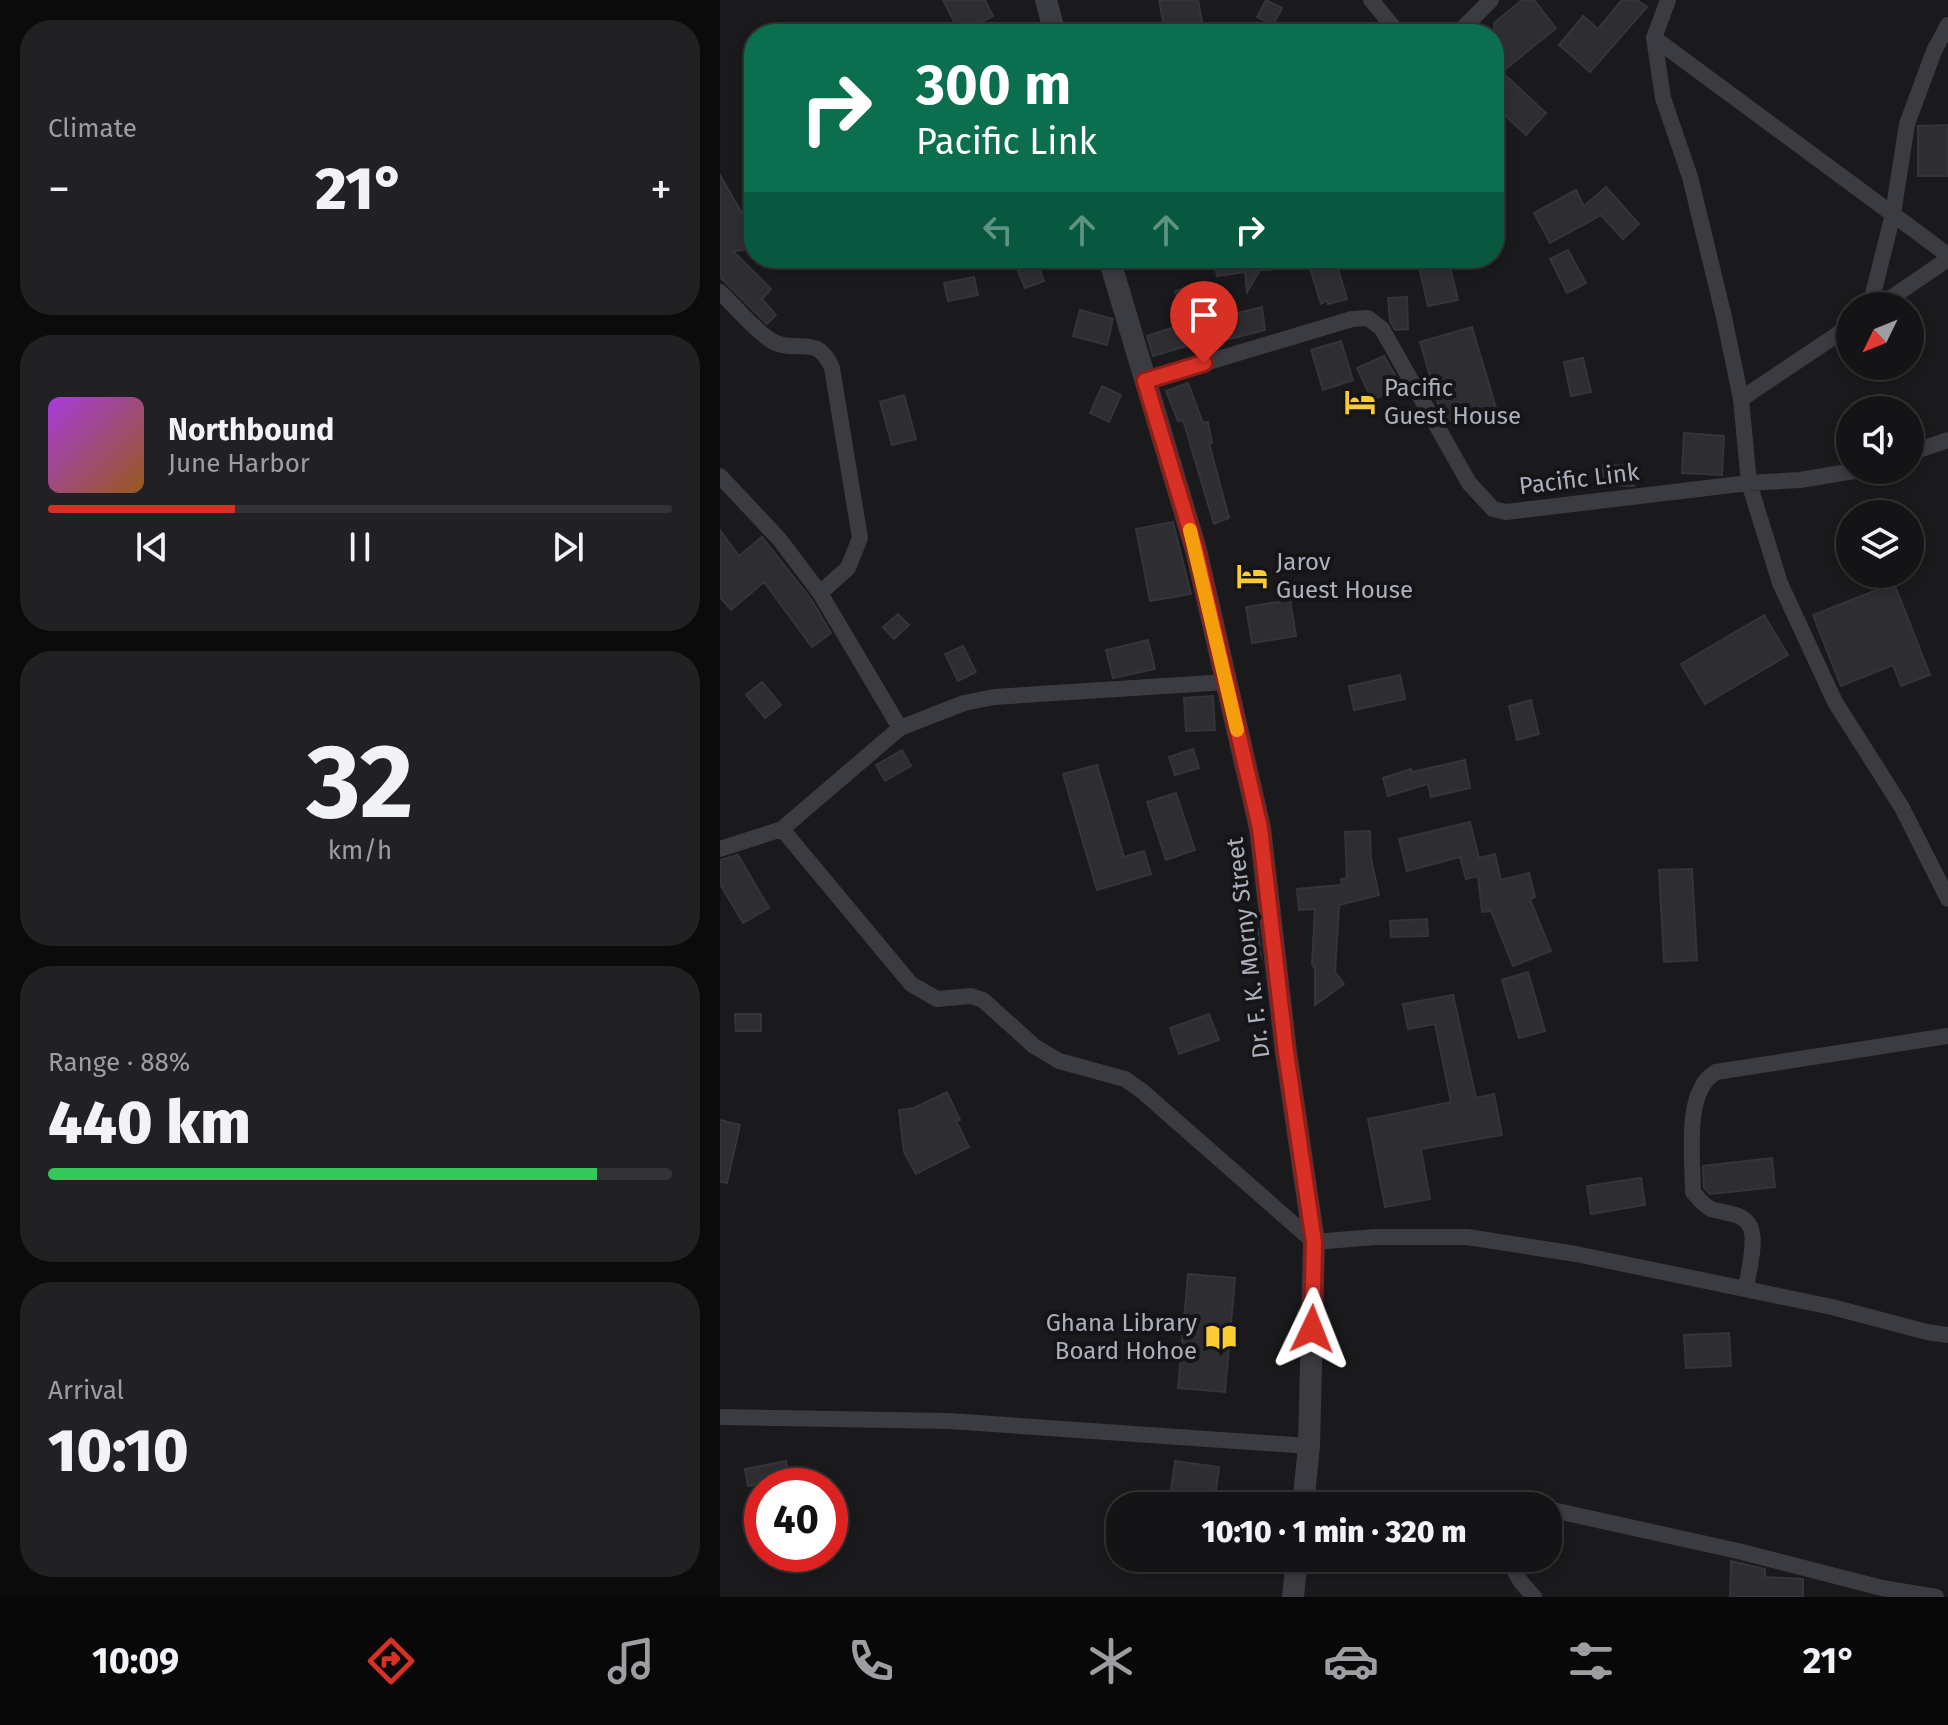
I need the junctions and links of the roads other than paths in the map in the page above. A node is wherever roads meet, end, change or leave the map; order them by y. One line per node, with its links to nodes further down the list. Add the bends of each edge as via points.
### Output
1 (1046, 0): 5 (street)
2 (1371, 0): 6 (street)
3 (1491, 0): 7 (street)
4 (1668, 0): 9 (street)
5 (1052, 24)
6 (1391, 24)
7 (1467, 24)
8 (1948, 25): 10 (street, via 1907,124)
9 (1654, 38): 10 (street); 18 (street, via 1663,98 1690,177)
10 (1893, 214): 11 (street); 14 (street)
11 (1948, 257): 15 (street)
12 (1112, 268): 17 (street, Dr. F. K. Morny Street)
13 (720, 292): 24 (street, via 772,342 821,350 832,368 860,538 848,568)
14 (1874, 292)
15 (1899, 292)
16 (1836, 335): 18 (street)
17 (1145, 381): 23 (street, Pacific Link, via 1368,318 1382,329 1469,483 1493,509 1506,512); 25 (street, Dr. F. K. Morny Street, via 1196,550)
18 (1741, 399): 23 (street)
19 (1948, 440): 20 (street)
20 (1924, 448)
21 (1836, 474): 23 (street)
22 (720, 476): 24 (street, via 780,540)
23 (1749, 483): 29 (street, via 1780,583 1835,702 1901,806)
24 (820, 593): 26 (street)
25 (1227, 682): 26 (street, via 994,697); 31 (street, Dr. F. K. Morny Street, via 1260,828)
26 (900, 728): 27 (street)
27 (782, 829): 28 (street); 31 (street, via 911,984 937,999 983,1000 1059,1061 1125,1079)
28 (720, 849)
29 (1948, 899)
30 (1948, 1036): 32 (street, via 1716,1072 1704,1082 1693,1109 1693,1192 1712,1209 1747,1221 1752,1232)
31 (1314, 1242): 32 (street, via 1467,1237); 35 (street, Dr. F. K. Morny Street)
32 (1746, 1289): 33 (street)
33 (1948, 1335)
34 (720, 1417): 35 (street, via 948,1421)
35 (1309, 1446): 36 (street, Dr. F. K. Morny Street)
36 (1304, 1492)
37 (1562, 1512): 42 (street)
38 (1296, 1572): 40 (street)
39 (1515, 1572): 41 (street)
40 (1293, 1597)
41 (1534, 1597)
42 (1936, 1597)

